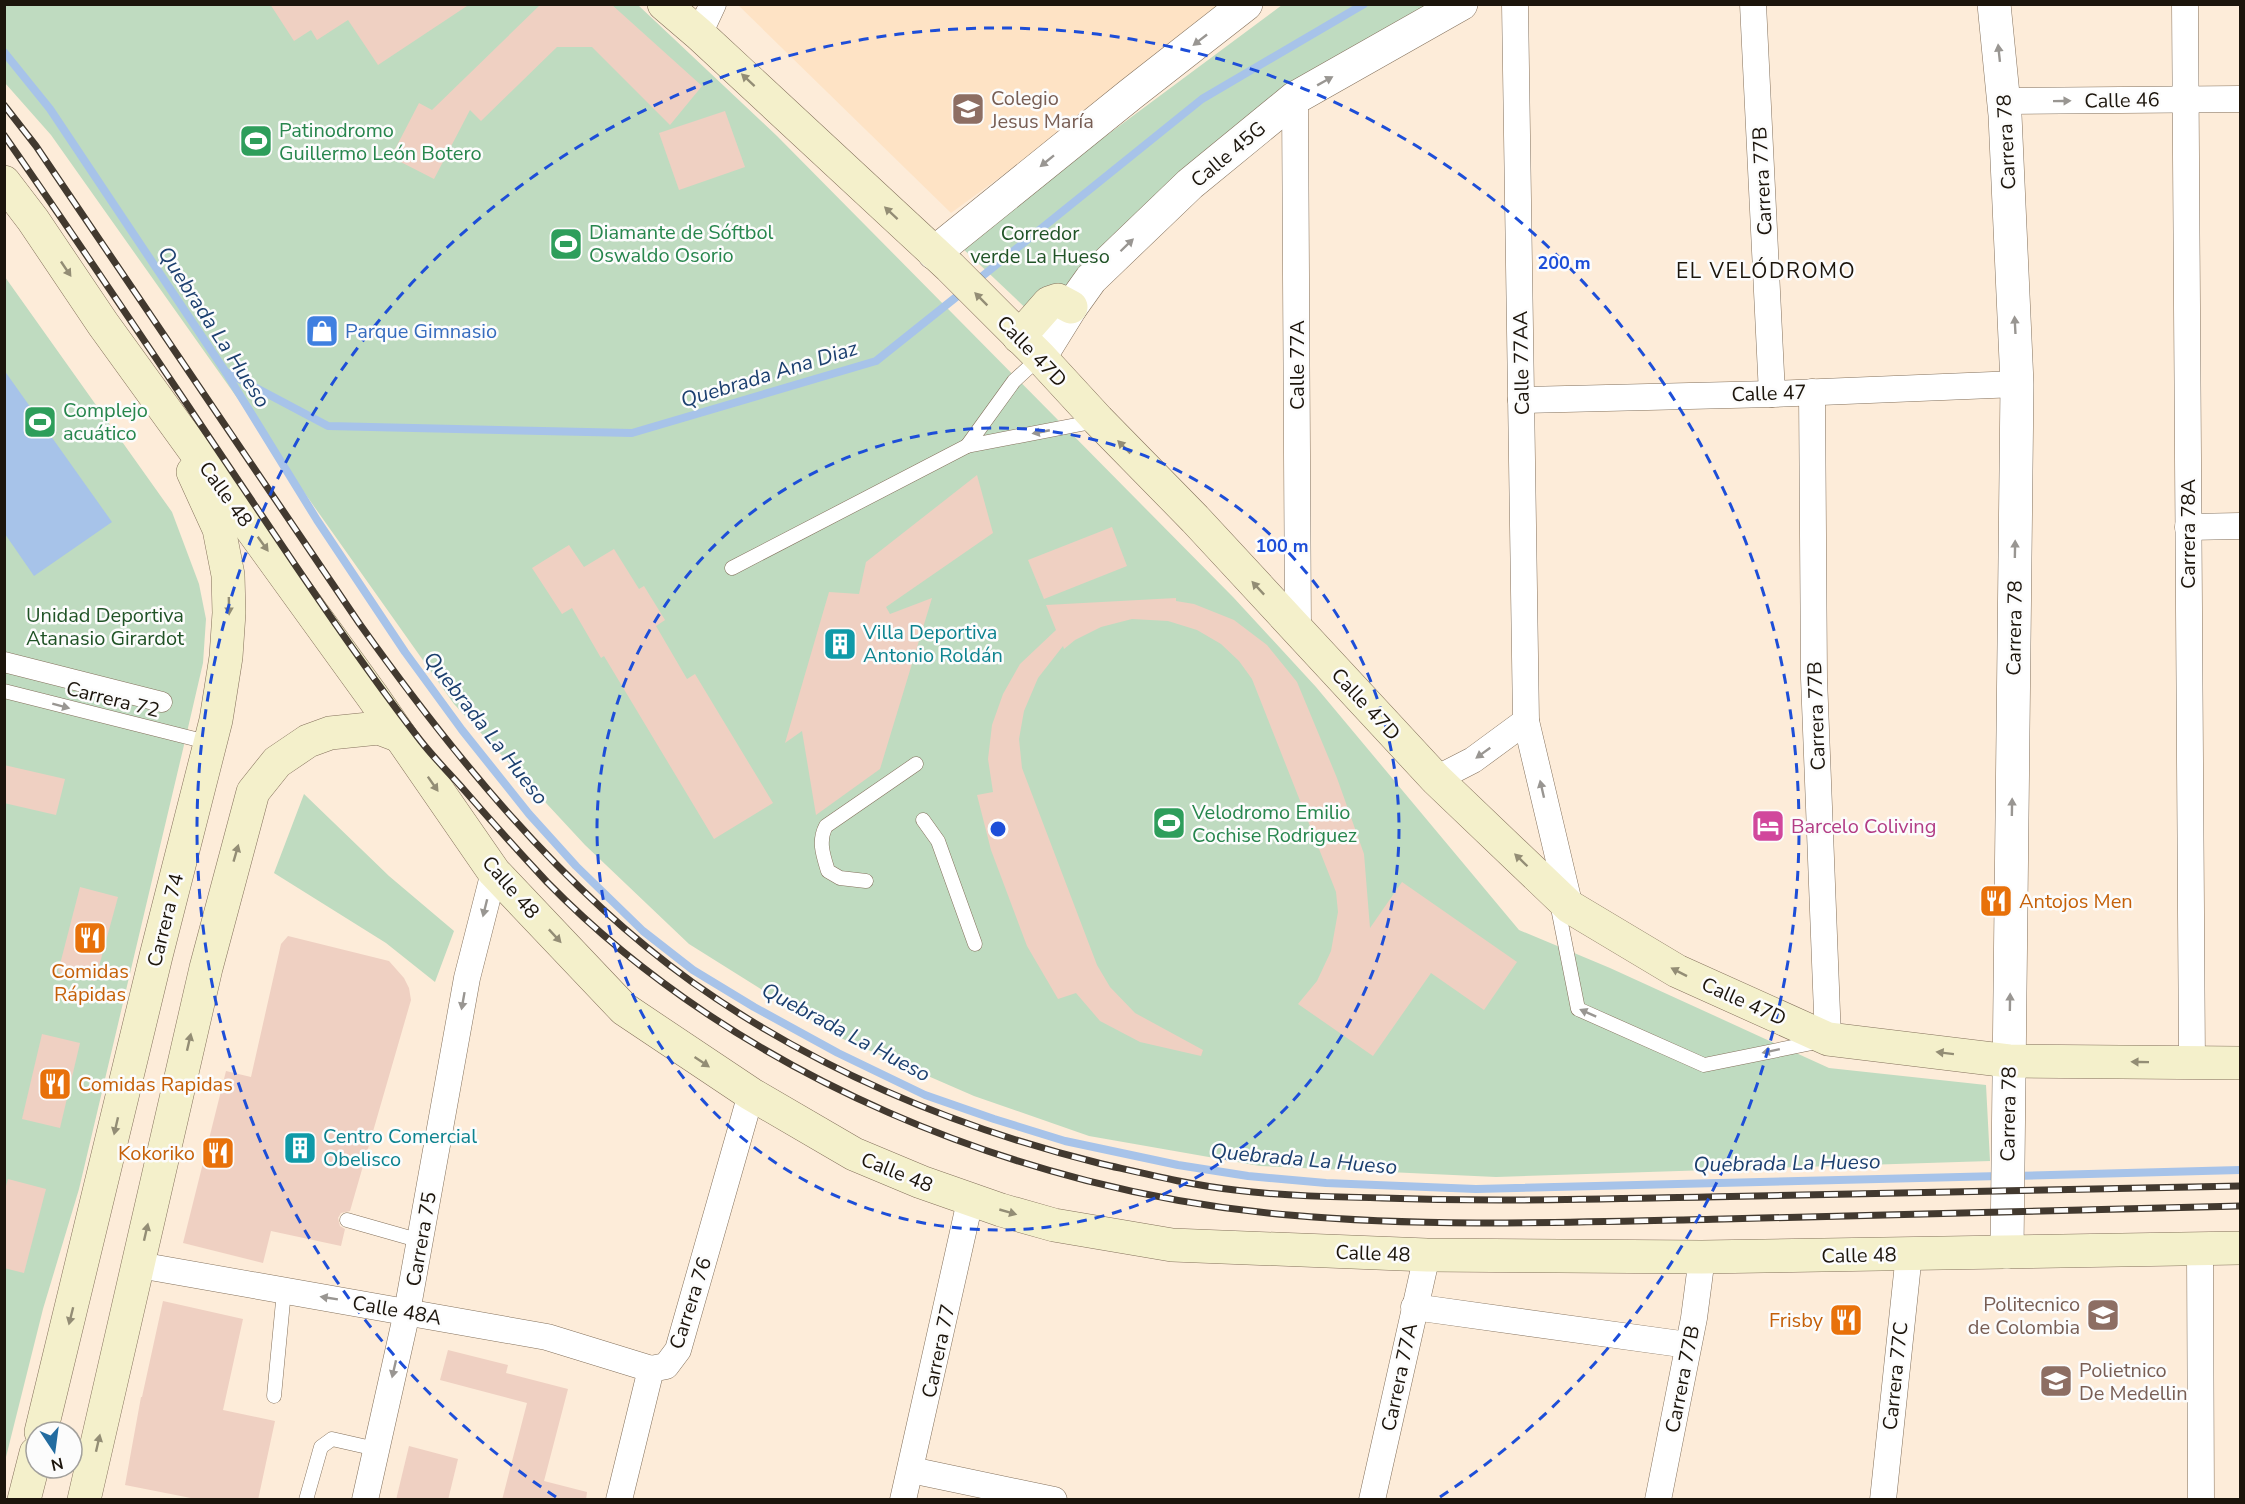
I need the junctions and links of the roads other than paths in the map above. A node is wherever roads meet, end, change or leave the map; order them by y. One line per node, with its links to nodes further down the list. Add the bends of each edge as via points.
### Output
1 (664, 4): 9 (main road, Calle 47D)
2 (712, 4): 9 (street)
3 (1246, 4): 15 (street, one-way to 15, via 1121,101)
4 (1461, 4): 10 (street, Calle 45G, one-way to 4)
5 (1515, 4): 20 (street, Calle 77AA)
6 (1753, 4): 19 (street, Carrera 77B)
7 (1994, 4): 13 (street, Carrera 78, one-way to 7)
8 (2186, 4): 11 (street, Carrera 78A)
9 (699, 34): 15 (main road, Calle 47D, one-way to 9)
10 (1295, 98): 16 (street, Calle 45G, one-way to 10, via 1071,307 1091,279 1190,184); 27 (street, Calle 77A)
11 (2187, 99): 12 (street, Calle 46); 13 (street, Calle 46, one-way to 11); 25 (street, Carrera 78A)
12 (2241, 99)
13 (2004, 101): 17 (street, Carrera 78, one-way to 13)
14 (4, 182): 21 (main road, Calle 48, one-way to 21)
15 (942, 260): 16 (main road, Calle 47D, one-way to 15)
16 (1024, 341): 22 (main road, Calle 47D); 23 (lane, via 1014,381)
17 (2017, 384): 18 (street, Calle 47); 42 (street, Carrera 78, one-way to 17)
18 (1812, 392): 19 (street, Calle 47); 41 (street, Carrera 77B, via 1814,678)
19 (1772, 394): 20 (street, Calle 47)
20 (1521, 399): 31 (street, Calle 77AA)
21 (167, 412): 32 (main road, Calle 48, one-way to 32); 33 (main road, Carrera 74, one-way to 33, via 219,529 228,575 226,657)
22 (1098, 420): 23 (lane, one-way to 23); 27 (main road, Calle 47D, one-way to 22)
23 (967, 446): 26 (lane)
24 (2241, 526): 25 (street)
25 (2188, 527): 43 (street, Carrera 78A)
26 (732, 568)
27 (1298, 631): 35 (main road, Calle 47D)
28 (4, 662): 30 (street)
29 (4, 691): 33 (lane, Carrera 72, one-way to 33)
30 (162, 702)
31 (1526, 721): 35 (street, one-way to 35, via 1473,760); 39 (street, Calle 77AA, one-way to 31)
32 (400, 736): 37 (main road, Calle 48, one-way to 37); 55 (main road, one-way to 32, via 206,968 254,792 277,762 308,741 330,733 379,728)
33 (211, 743): 62 (main road, Carrera 74, one-way to 62)
34 (916, 764): 38 (lane, via 826,825 820,836 828,872 840,878)
35 (1436, 779): 39 (main road, Calle 47D, one-way to 35)
36 (923, 820): 40 (lane, via 938,841)
37 (494, 872): 45 (main road, Calle 48, one-way to 45, via 624,1009); 48 (street, Carrera 75, one-way to 48, via 467,978)
38 (866, 880)
39 (1563, 900): 41 (main road, Calle 47D, one-way to 39, via 1677,971); 41 (lane, one-way to 39, via 1704,1065 1578,1009)
40 (975, 944)
41 (1828, 1040): 42 (main road, Calle 47D, one-way to 41)
42 (2009, 1060): 43 (main road, Calle 47D, one-way to 42); 51 (street, Carrera 78)
43 (2192, 1063): 44 (main road, Calle 47D)
44 (2241, 1063)
45 (751, 1094): 46 (main road, Calle 48, via 854,1154); 60 (street, Carrera 76, via 678,1350 666,1366)
46 (970, 1201): 53 (main road, Calle 48, one-way to 53, via 1054,1225 1172,1245); 64 (street, Carrera 77)
47 (347, 1220): 48 (lane)
48 (421, 1241): 58 (street, Carrera 75)
49 (2241, 1248): 50 (main road, Calle 48)
50 (2200, 1249): 51 (main road, Calle 48); 76 (street)
51 (2007, 1252): 52 (main road, Calle 48)
52 (1909, 1254): 54 (main road, Calle 48); 75 (street, Carrera 77C)
53 (1427, 1255): 54 (main road, Calle 48); 57 (street, Carrera 77A)
54 (1702, 1257): 59 (street, Carrera 77B)
55 (139, 1265): 56 (street, Calle 48A); 67 (main road, one-way to 55)
56 (284, 1291): 58 (street, Calle 48A, one-way to 56); 61 (lane)
57 (1414, 1307): 59 (street); 73 (street, Carrera 77A)
58 (407, 1312): 60 (street, Calle 48A, via 547,1337); 63 (street, Carrera 75, one-way to 63)
59 (1688, 1345): 74 (street, Carrera 77B)
60 (651, 1369): 70 (street, Carrera 76)
61 (274, 1396)
62 (44, 1420)
63 (376, 1449): 68 (lane, via 326,1442 321,1447); 69 (street, Carrera 75)
64 (911, 1470): 71 (street, Carrera 77); 72 (street)
65 (29, 1480): 66 (main road)
66 (24, 1500)
67 (84, 1500)
68 (306, 1500)
69 (365, 1500)
70 (619, 1500)
71 (903, 1500)
72 (1054, 1500)
73 (1372, 1500)
74 (1658, 1500)
75 (1883, 1500)
76 (2200, 1500)

